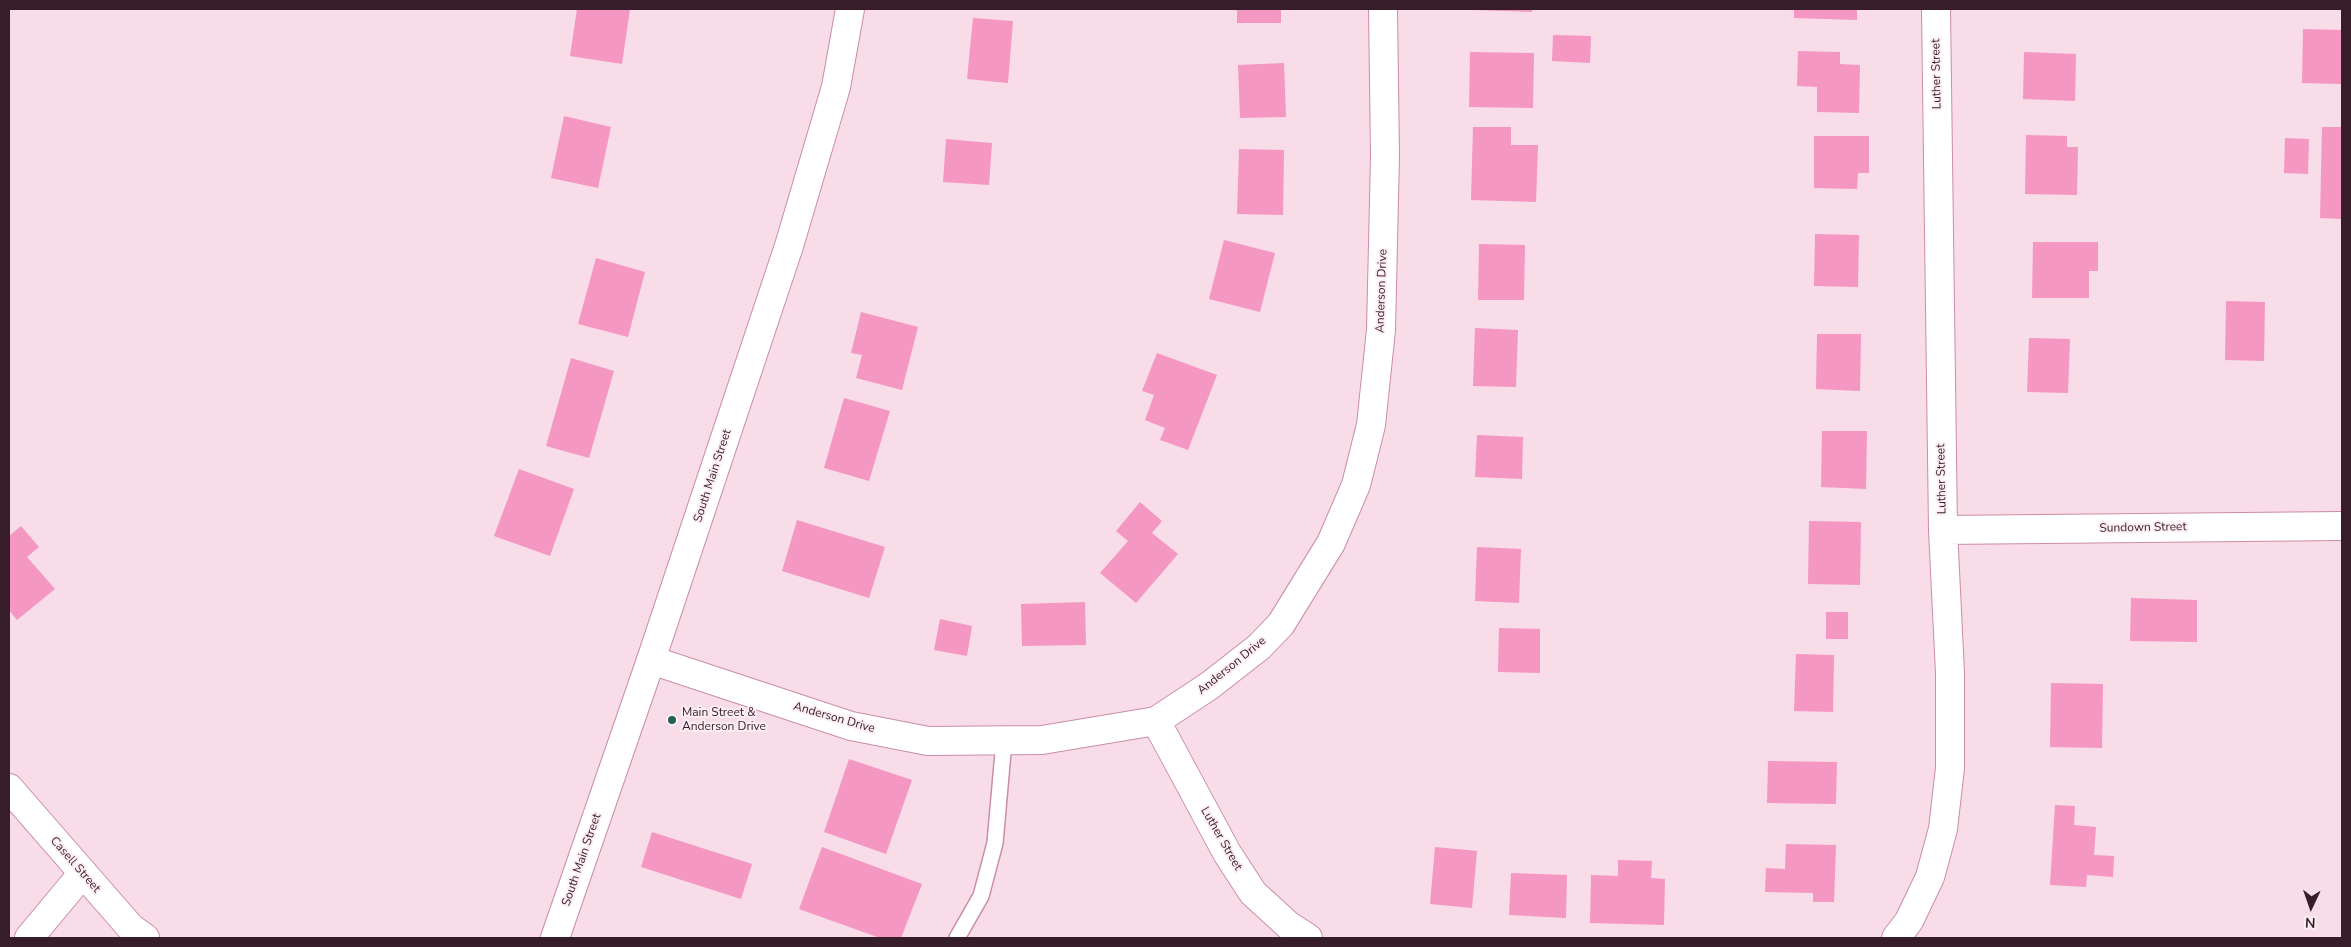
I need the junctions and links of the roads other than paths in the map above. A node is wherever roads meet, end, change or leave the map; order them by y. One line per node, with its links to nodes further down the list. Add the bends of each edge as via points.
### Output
1 (850, 9): 6 (street, South Main Street, via 836,88 789,246)
2 (1383, 9): 7 (street, Anderson Drive, via 1385,156 1381,330 1371,425 1356,485 1332,543 1281,624 1259,647 1209,686)
3 (1936, 9): 5 (street, Luther Street)
4 (2342, 526): 5 (street, Sundown Street)
5 (1943, 530): 16 (street, Luther Street, via 1950,673 1950,768 1943,829 1930,877 1909,921)
6 (652, 660): 8 (street, Anderson Drive, via 851,726 928,740); 13 (street, South Main Street)
7 (1156, 721): 8 (street, Anderson Drive, via 1042,740); 15 (street, Luther Street, via 1227,853 1253,893 1288,925)
8 (1004, 740): 14 (lane, via 995,843 981,896)
9 (9, 788): 10 (street, Casell Street)
10 (83, 873): 11 (street); 12 (street, Casell Street, via 131,928)
11 (29, 938)
12 (145, 938)
13 (555, 938)
14 (957, 938)
15 (1308, 938)
16 (1896, 938)

